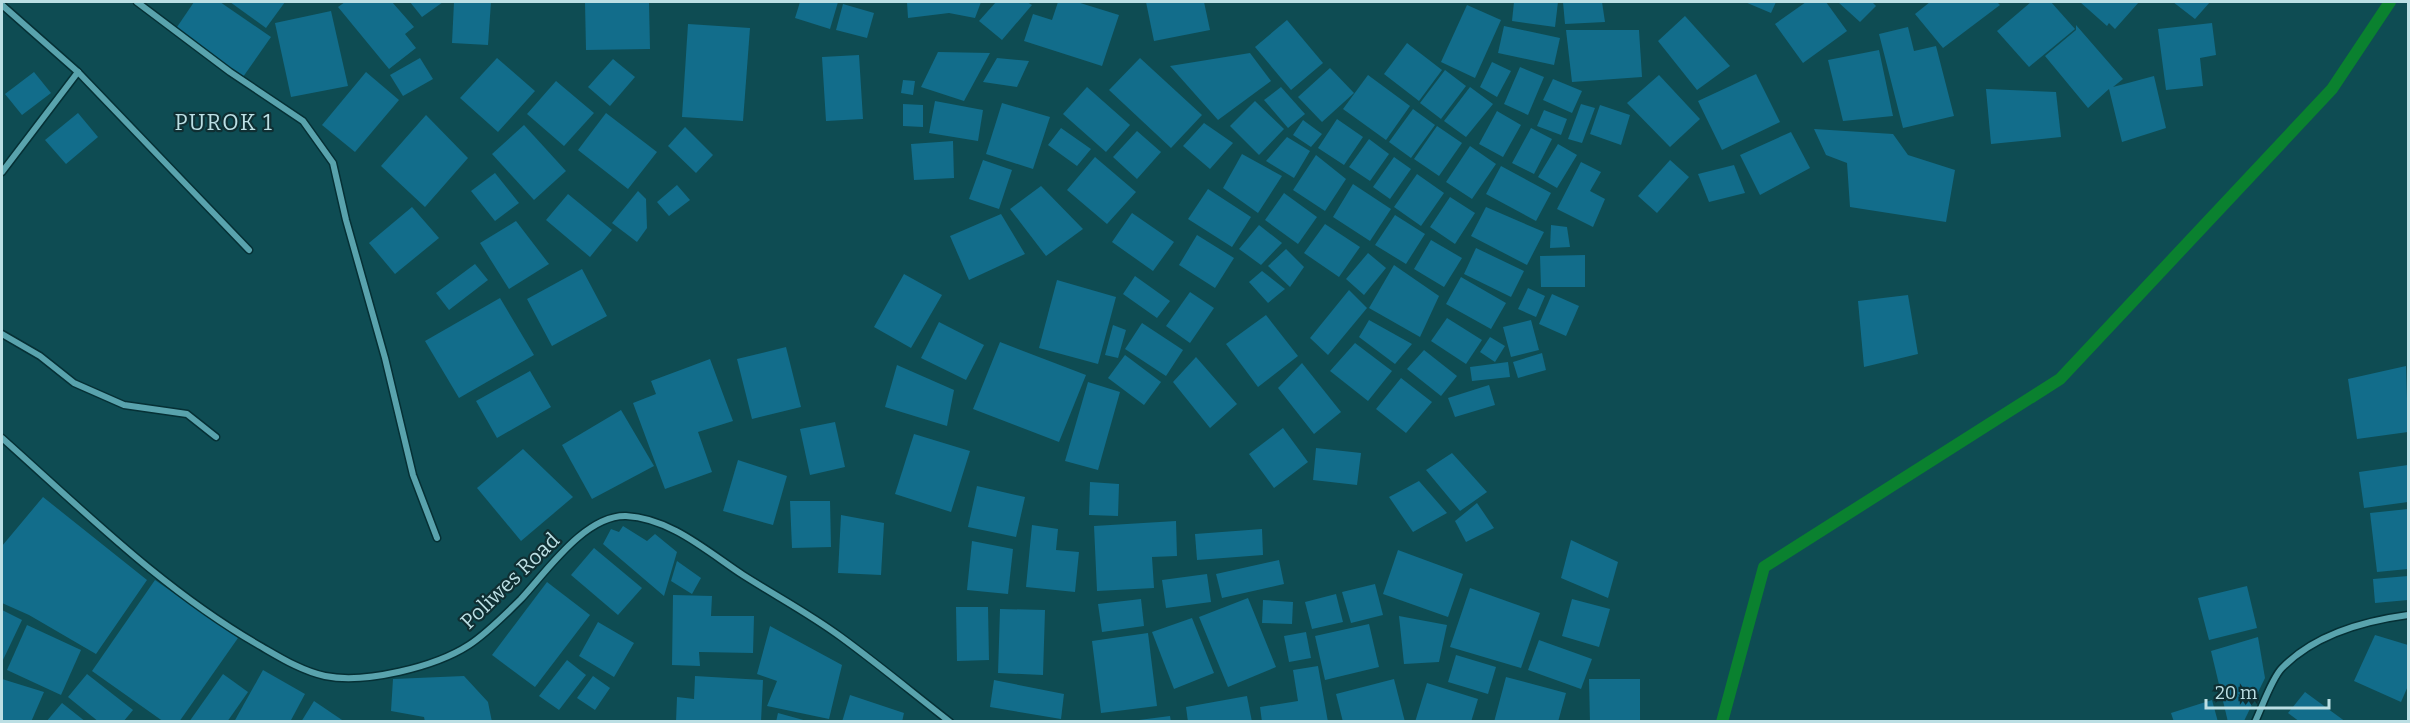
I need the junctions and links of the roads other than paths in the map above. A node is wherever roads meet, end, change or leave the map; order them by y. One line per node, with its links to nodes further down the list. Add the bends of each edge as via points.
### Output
1 (137, 2): 9 (street, via 221,66 303,121 333,163 413,476)
2 (2, 5): 3 (street)
3 (78, 72): 4 (street); 5 (street)
4 (2, 172)
5 (249, 250)
6 (2, 334): 7 (street, via 74,383 124,405 188,414)
7 (216, 437)
8 (2, 438): 11 (street, Poliwes Road, via 82,512 184,596 289,663 325,676 391,674 469,645 517,603 578,537 596,523 623,516 647,519 678,532 840,636)
9 (437, 538)
10 (2409, 615): 12 (street, via 2362,624 2324,637 2281,669)
11 (950, 722)
12 (2255, 722)

